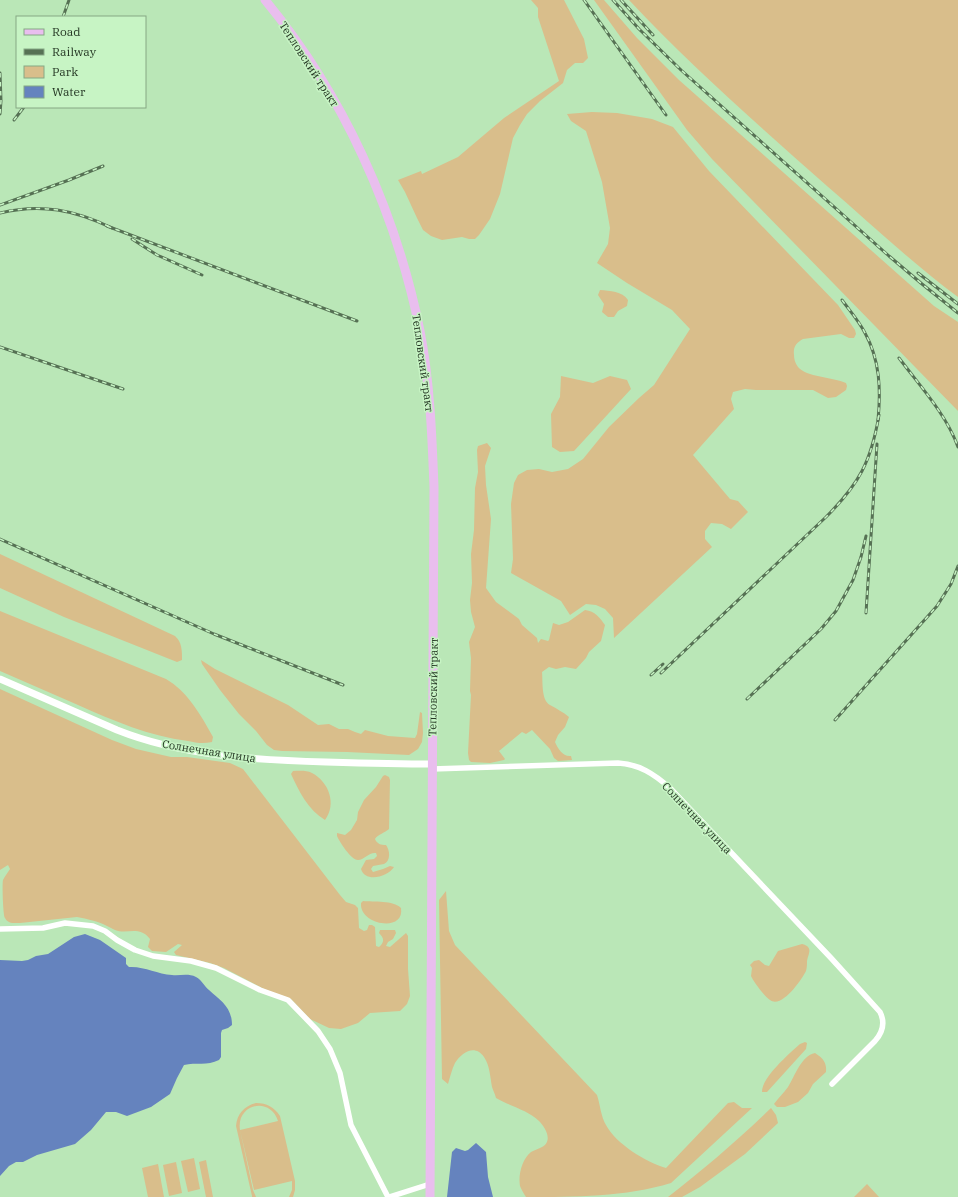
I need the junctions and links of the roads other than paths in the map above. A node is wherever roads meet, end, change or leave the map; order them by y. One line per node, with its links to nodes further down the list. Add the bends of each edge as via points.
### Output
1 (265, 0): 3 (main road, Тепловский тракт, via 312,64 360,153 392,230 416,312 427,379 433,472)
2 (0, 679): 3 (street, Солнечная улица, via 134,737 161,744 270,760)
3 (432, 766): 5 (street, Солнечная улица, via 618,763 635,766 650,773 670,788 878,1008 882,1019 881,1034); 6 (main road, Тепловский тракт)
4 (0, 929): 7 (street, via 43,928 65,923 93,926 144,954 191,961 216,968 260,990 288,1000 318,1031 333,1055 340,1073 351,1125)
5 (832, 1084)
6 (430, 1184): 7 (street); 8 (main road, Тепловский тракт)
7 (388, 1197)
8 (430, 1197)

